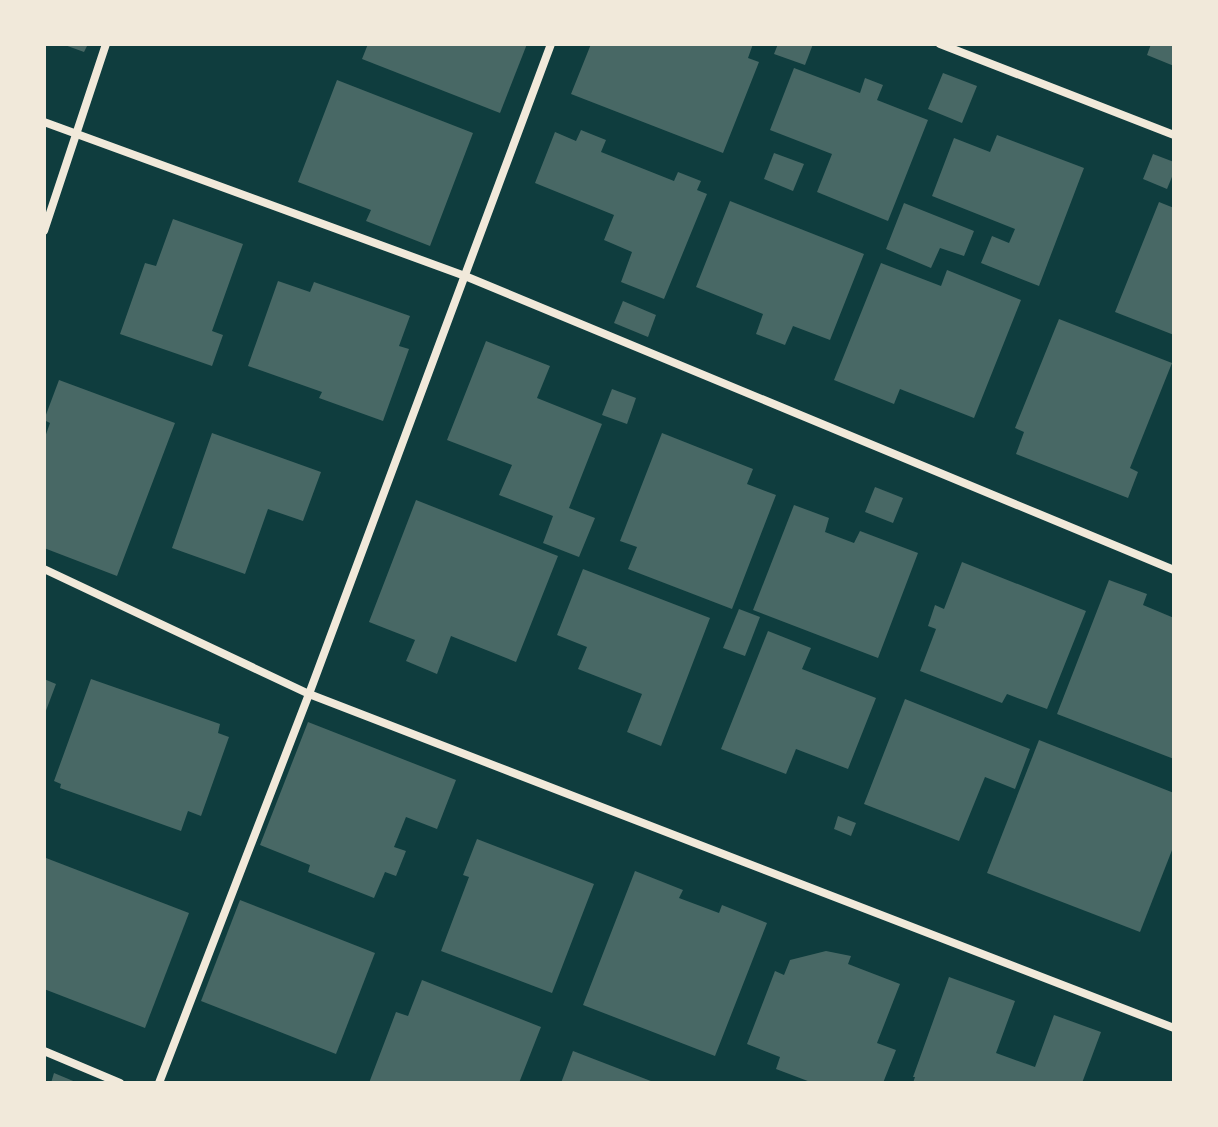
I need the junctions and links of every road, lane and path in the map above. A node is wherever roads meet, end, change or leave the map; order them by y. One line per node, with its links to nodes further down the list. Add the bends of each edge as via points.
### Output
1 (106, 44): 5 (street)
2 (551, 44): 8 (street)
3 (940, 44): 6 (street)
4 (44, 122): 5 (street)
5 (75, 134): 7 (street); 8 (street)
6 (1174, 135)
7 (44, 231)
8 (465, 276): 10 (street); 11 (street)
9 (44, 569): 11 (street)
10 (1174, 570)
11 (309, 694): 12 (street); 15 (street)
12 (1174, 1028)
13 (44, 1051): 14 (street)
14 (120, 1083)
15 (159, 1083)

